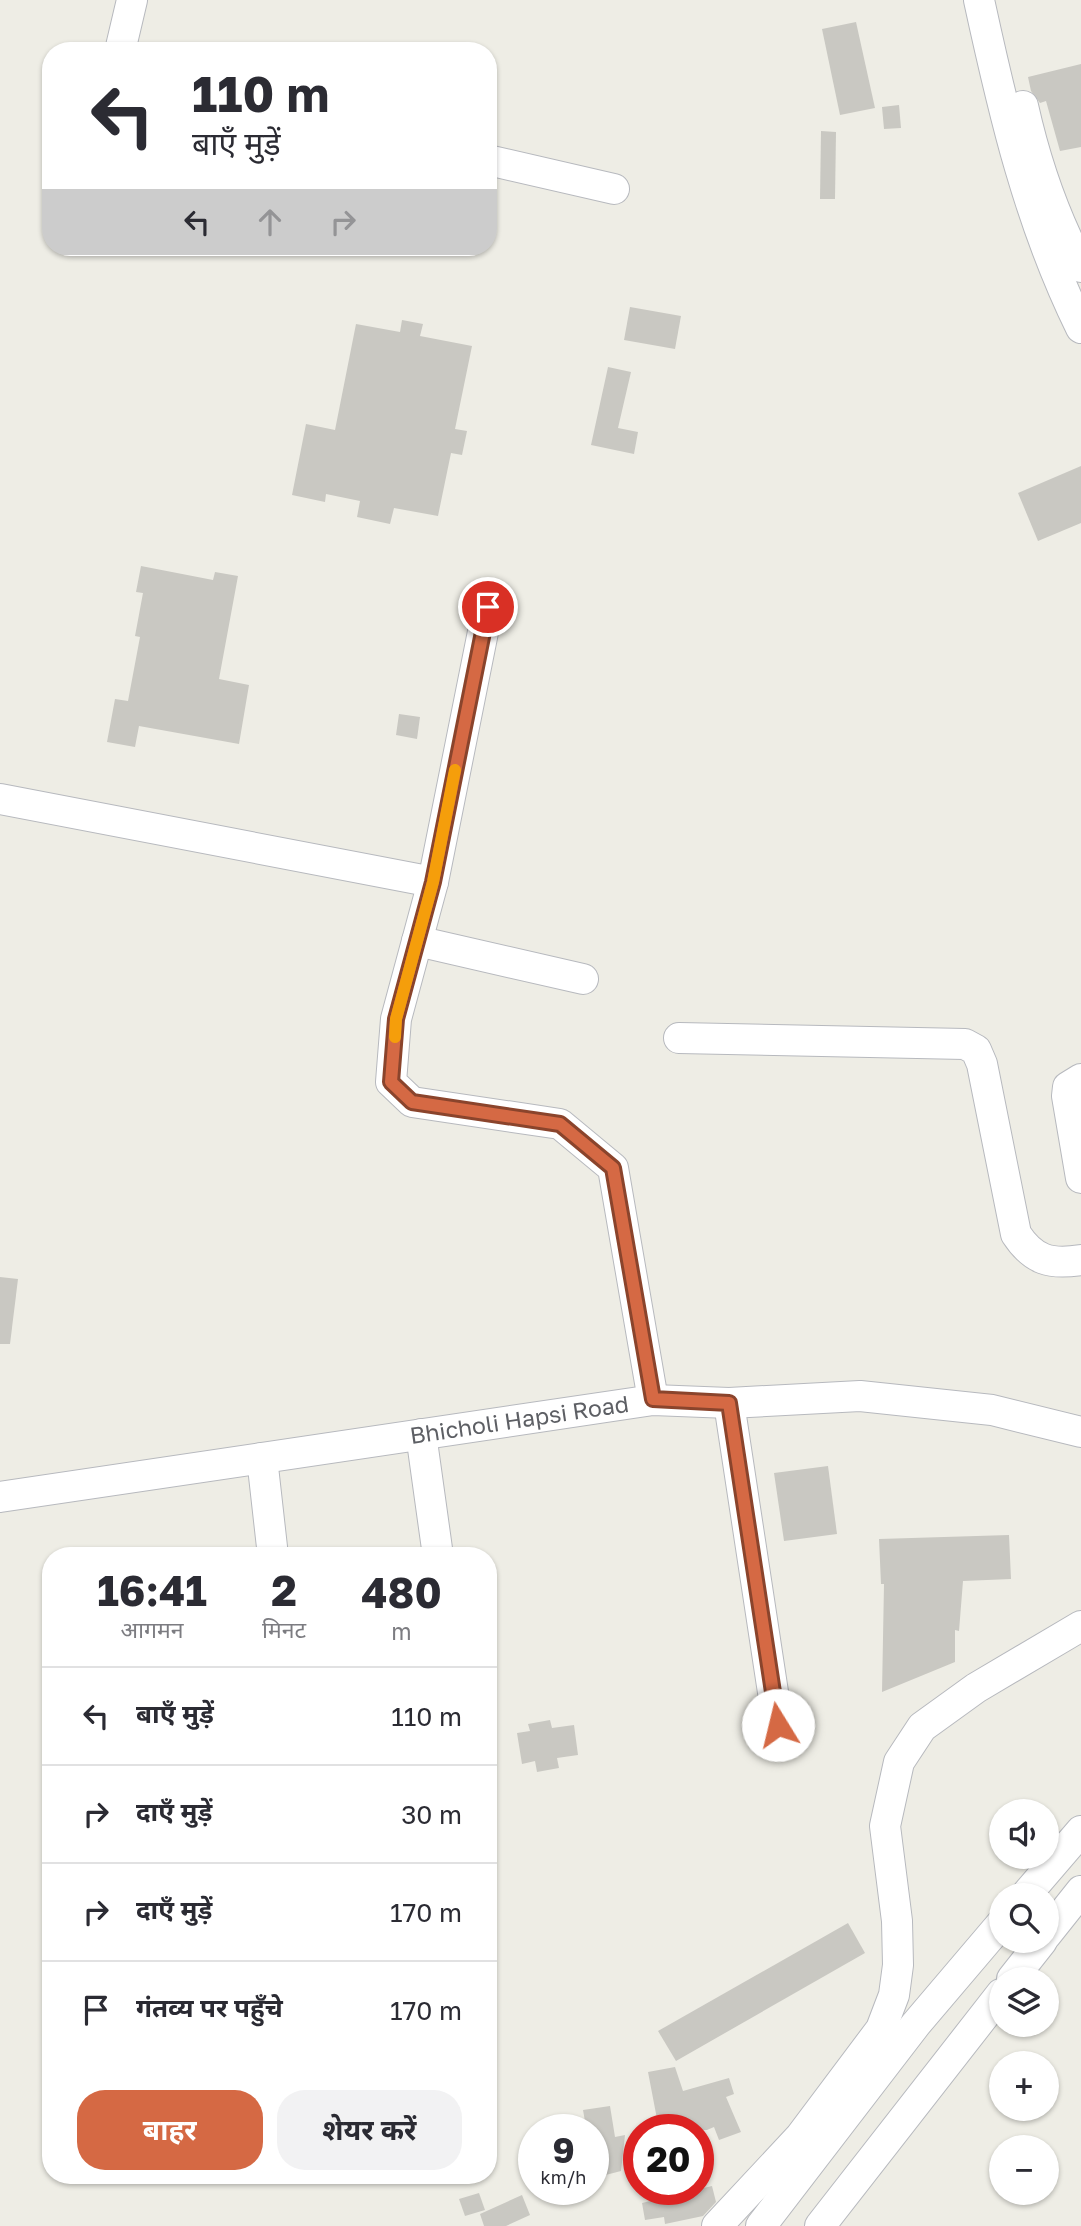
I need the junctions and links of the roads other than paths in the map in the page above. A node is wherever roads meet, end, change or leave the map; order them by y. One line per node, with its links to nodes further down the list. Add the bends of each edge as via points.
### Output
1 (132, 0): 4 (street)
2 (979, 0): 8 (street, via 1020,175)
3 (1000, 0): 7 (street, via 1029,133)
4 (122, 42)
5 (497, 162): 6 (street)
6 (614, 190)
7 (1077, 249)
8 (1081, 328)
9 (488, 607): 11 (street)
10 (0, 799): 11 (street)
11 (433, 882): 12 (street)
12 (417, 942): 13 (street); 18 (street, via 396,1019 391,1082 412,1102 560,1124 613,1168)
13 (583, 979)
14 (679, 1038): 17 (street, via 965,1044 975,1050 982,1065 1016,1234 1027,1252 1048,1261)
15 (1081, 1079): 16 (street, via 1068,1087 1067,1096)
16 (1081, 1178)
17 (1081, 1260)
18 (653, 1399): 19 (street, Bhicholi Hapsi Road); 21 (street, Bhicholi Hapsi Road)
19 (729, 1403): 20 (street, Bhicholi Hapsi Road, via 860,1396 992,1410); 27 (street)
20 (1081, 1432)
21 (421, 1434): 22 (street, Bhicholi Hapsi Road); 25 (street)
22 (262, 1458): 23 (street, Bhicholi Hapsi Road); 24 (street)
23 (0, 1497)
24 (272, 1547)
25 (437, 1547)
26 (1081, 1626): 36 (street, via 976,1688 922,1727 899,1762 886,1826 898,1965 894,1995 881,2029 800,2137)
27 (778, 1725)
28 (1081, 1830): 29 (street)
29 (1036, 1883)
30 (1081, 1891): 31 (street)
31 (1059, 1919)
32 (989, 1938): 37 (street, via 916,2024)
33 (1033, 1953): 34 (street)
34 (1021, 1967)
35 (989, 2009): 38 (street)
36 (717, 2226)
37 (761, 2226)
38 (820, 2226)

